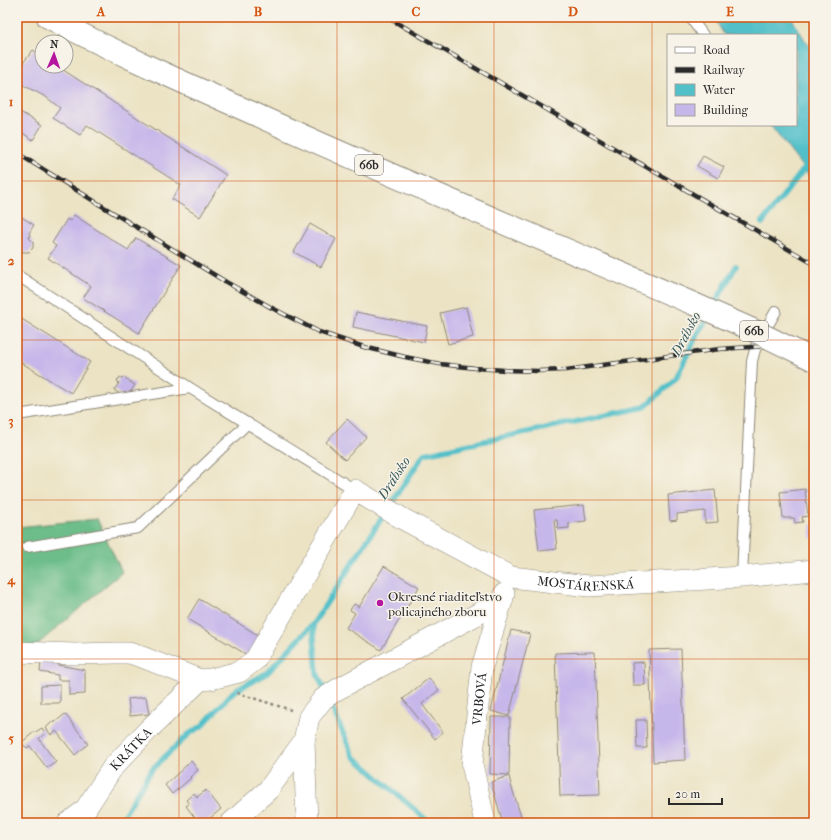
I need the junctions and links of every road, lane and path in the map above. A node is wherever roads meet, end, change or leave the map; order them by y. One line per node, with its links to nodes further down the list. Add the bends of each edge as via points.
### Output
1 (48, 17): 8 (main road, 66b, bridge, via 83,36 347,156 694,304)
2 (690, 17): 5 (lane)
3 (810, 17): 4 (path)
4 (814, 23)
5 (702, 34)
6 (17, 275): 9 (lane)
7 (776, 311): 16 (lane, via 756,346 752,361)
8 (814, 360)
9 (190, 388): 10 (lane); 11 (lane)
10 (17, 415)
11 (248, 423): 12 (lane); 13 (lane, via 138,528)
12 (355, 490): 15 (street, MOSTÁRENSKÁ); 19 (street, via 255,660 239,672)
13 (27, 547)
14 (814, 570): 16 (street, MOSTÁRENSKÁ)
15 (510, 577): 16 (street, MOSTÁRENSKÁ, via 589,586); 17 (street, VRBOVÁ)
16 (742, 577)
17 (502, 601): 20 (street, via 331,694); 25 (street, VRBOVÁ, via 482,667 472,764)
18 (17, 652): 19 (street, via 129,653)
19 (206, 679): 20 (path, via 233,692); 22 (street, KRÁTKA, via 149,728 113,768 85,810)
20 (309, 717): 21 (street)
21 (304, 741): 23 (street, via 268,790); 24 (street)
22 (68, 823)
23 (231, 823)
24 (307, 823)
25 (485, 823)

